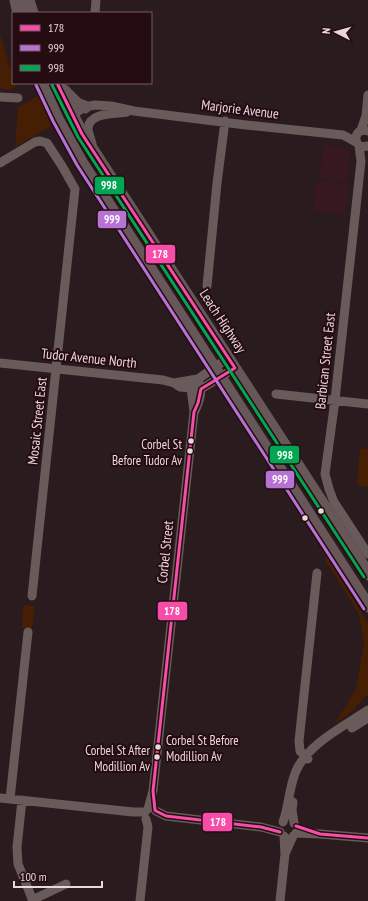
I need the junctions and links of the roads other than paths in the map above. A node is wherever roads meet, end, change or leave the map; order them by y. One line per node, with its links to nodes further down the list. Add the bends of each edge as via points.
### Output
1 (16, 0): 4 (highway)
2 (28, 0): 5 (highway)
3 (96, 0): 6 (street)
4 (19, 12)
5 (32, 12)
6 (95, 12)
7 (41, 84): 19 (highway)
8 (57, 84): 15 (highway, Leach Highway)
9 (58, 84): 13 (highway, via 77,104)
10 (368, 95): 17 (street)
11 (0, 97): 12 (street)
12 (18, 98)
13 (85, 107): 14 (street, Marjorie Avenue, via 111,106); 15 (street)
14 (134, 111): 16 (street, Marjorie Avenue); 21 (street, Marjorie Avenue, via 104,115 93,120 88,130)
15 (73, 118): 19 (highway, via 68,127); 21 (highway, Leach Highway)
16 (225, 121): 18 (street, Marjorie Avenue); 23 (street)
17 (364, 130): 18 (street, Marjorie Avenue); 20 (street, via 356,134)
18 (343, 135): 20 (street, Marjorie Avenue)
19 (70, 143): 27 (highway)
20 (362, 145): 31 (street, Barbican Street East)
21 (94, 150): 25 (highway, Leach Highway)
22 (0, 163): 26 (street, Mosaic Street East, via 35,142 46,143 75,189)
23 (207, 286)
24 (0, 363): 26 (street, Tudor Avenue North)
25 (232, 363): 27 (street, Tudor Avenue North); 36 (highway, Leach Highway)
26 (57, 369): 28 (street, Tudor Avenue North); 37 (street, Mosaic Street East)
27 (217, 373): 28 (street, Tudor Avenue North); 29 (street, Tudor Avenue North); 38 (highway)
28 (193, 383): 29 (street); 33 (street, Corbel Street)
29 (201, 388): 33 (street, Corbel Street)
30 (276, 394): 31 (street)
31 (335, 400): 32 (street); 34 (street, Barbican Street East, via 325,474 334,502)
32 (368, 404)
33 (194, 412): 46 (street, Corbel Street)
34 (368, 554)
35 (317, 574): 42 (street, via 299,741 300,751)
36 (368, 574)
37 (32, 596)
38 (368, 606)
39 (28, 632): 44 (street)
40 (368, 710): 42 (street, via 333,733)
41 (368, 718): 42 (street)
42 (307, 758): 47 (street, via 296,771 292,781); 48 (street, via 295,788 292,810)
43 (0, 798): 44 (street)
44 (10, 799): 45 (street)
45 (22, 800): 46 (street); 52 (street, via 17,847 18,864)
46 (150, 816): 47 (street); 53 (street, Corbel Street)
47 (282, 829): 48 (street, via 289,837); 48 (street, via 290,820); 50 (street)
48 (295, 829): 49 (street); 50 (street)
49 (368, 838)
50 (285, 854): 54 (street)
51 (66, 884): 52 (street)
52 (32, 901)
53 (140, 901)
54 (280, 901)

